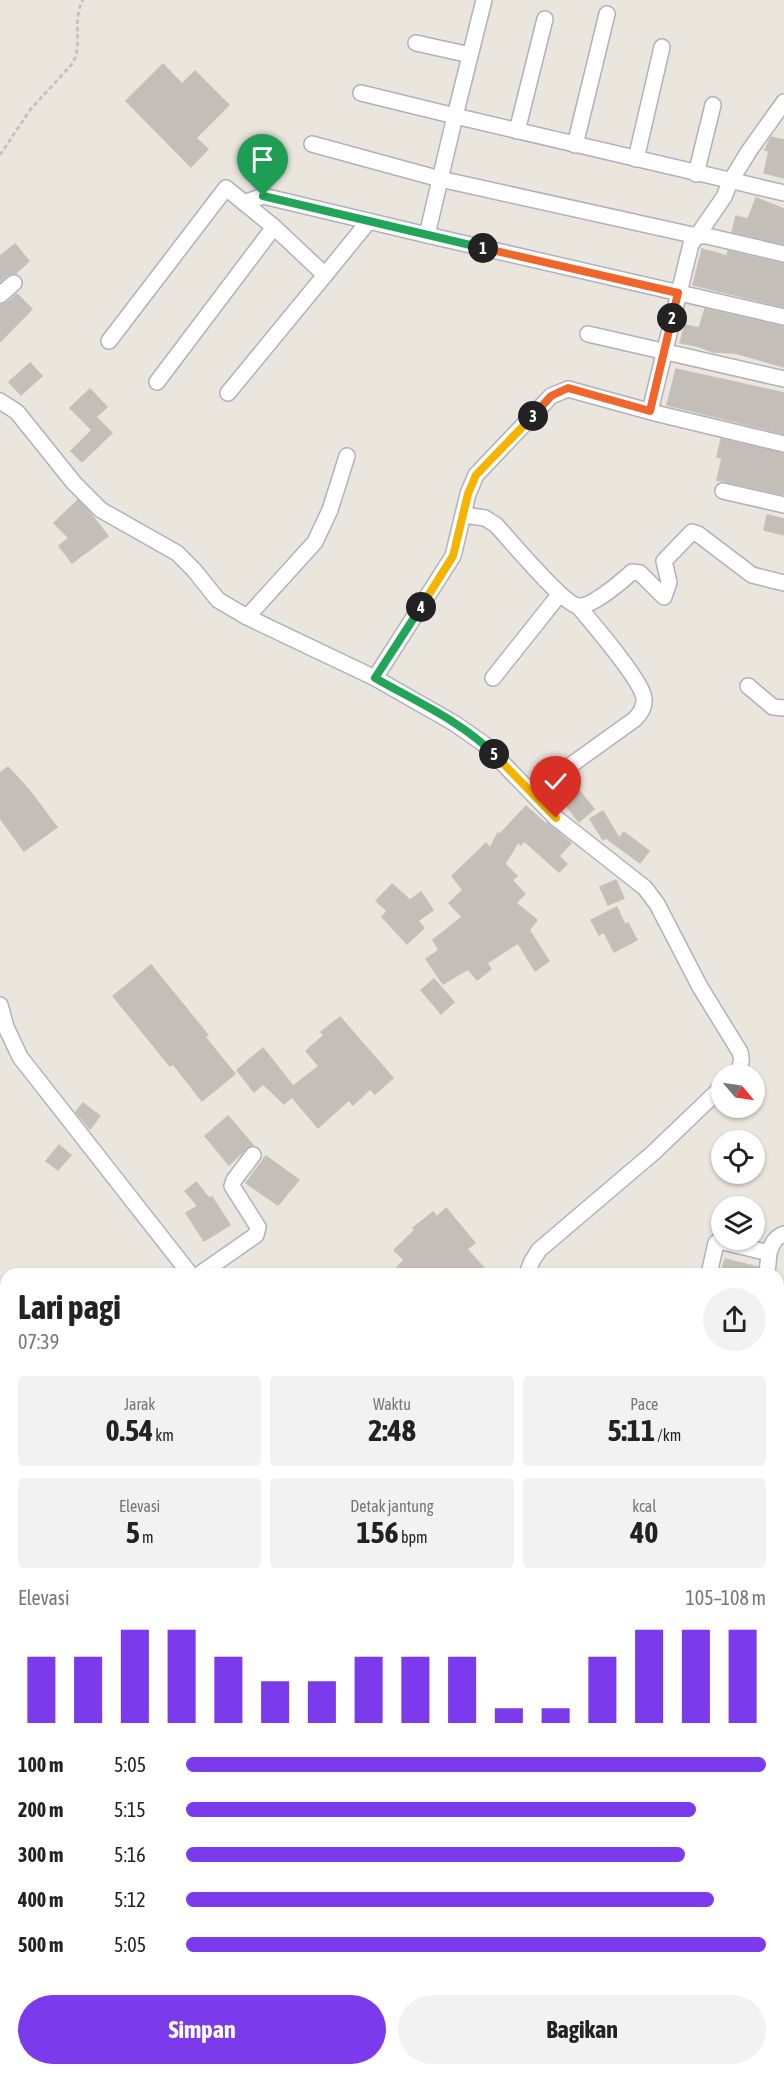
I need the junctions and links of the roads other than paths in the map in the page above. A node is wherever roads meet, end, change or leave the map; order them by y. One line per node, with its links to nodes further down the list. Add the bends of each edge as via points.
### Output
1 (484, 0): 6 (street)
2 (607, 14): 13 (street)
3 (545, 18): 11 (street)
4 (416, 43): 6 (street)
5 (662, 47): 14 (street)
6 (470, 55): 10 (street)
7 (361, 93): 10 (street)
8 (784, 102): 17 (street)
9 (713, 105): 15 (street)
10 (455, 116): 11 (street); 16 (street)
11 (517, 131): 13 (street)
12 (312, 144): 16 (street)
13 (575, 145): 14 (street)
14 (636, 159): 15 (street)
15 (696, 174): 17 (street)
16 (440, 179): 22 (street); 23 (street)
17 (730, 182): 18 (street); 23 (street)
18 (784, 193)
19 (244, 203): 20 (street, via 263,196); 21 (street); 31 (street, via 226,188)
20 (369, 221): 22 (street); 25 (street)
21 (274, 227): 25 (street); 34 (street)
22 (427, 235): 27 (street)
23 (697, 236): 24 (street); 27 (street, via 691,244)
24 (784, 254)
25 (325, 275): 35 (street)
26 (14, 283): 28 (street)
27 (678, 293): 29 (street); 32 (street)
28 (0, 295)
29 (784, 317)
30 (588, 334): 32 (street)
31 (109, 341)
32 (665, 350): 33 (street); 37 (street)
33 (784, 379)
34 (157, 382)
35 (228, 393)
36 (0, 401): 46 (street, via 17,412 101,510 177,553 214,596)
37 (650, 411): 38 (street); 42 (street, via 568,388 551,396 476,475)
38 (784, 444)
39 (347, 456): 46 (street, via 318,538)
40 (723, 491): 41 (street)
41 (784, 505)
42 (464, 515): 44 (street, via 485,518 496,525); 47 (street, via 453,556)
43 (784, 583): 45 (street, via 752,575 692,532 664,561 669,582 664,597 640,573 632,572 594,600)
44 (559, 595): 45 (street); 48 (street)
45 (578, 606): 51 (street, via 630,674 644,696 644,705 635,719)
46 (247, 617): 47 (street)
47 (375, 678): 51 (street, via 484,744)
48 (493, 678)
49 (748, 686): 50 (street, via 773,707)
50 (784, 708)
51 (532, 793): 54 (street, via 556,818 645,888 740,1052)
52 (0, 1005): 53 (street)
53 (3, 1026): 59 (street, via 20,1057)
54 (741, 1064)
55 (711, 1098): 61 (street, via 540,1250)
56 (253, 1155): 60 (street, via 232,1186 258,1231)
57 (784, 1234): 58 (street, via 778,1236)
58 (769, 1252): 62 (street, via 719,1241); 63 (street)
59 (185, 1268)
60 (209, 1268)
61 (529, 1268)
62 (710, 1268)
63 (768, 1268)

